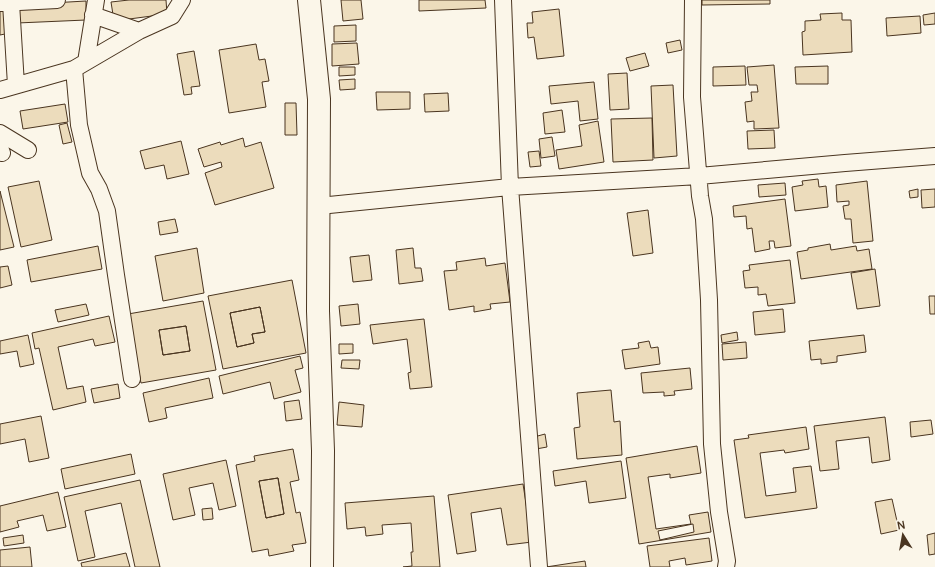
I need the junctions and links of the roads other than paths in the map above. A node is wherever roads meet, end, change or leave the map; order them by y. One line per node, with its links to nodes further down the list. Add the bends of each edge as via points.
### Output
1 (57, 0): 6 (street)
2 (182, 0): 8 (street, via 172,16)
3 (309, 0): 17 (street, via 319,99)
4 (503, 0): 16 (street)
5 (693, 0): 15 (street, via 692,97)
6 (6, 3): 10 (street)
7 (94, 8): 8 (street); 9 (street)
8 (139, 31): 9 (street)
9 (80, 65): 10 (street); 18 (street, via 79,125 90,173 100,189 107,211)
10 (16, 85): 11 (street)
11 (0, 90)
12 (0, 133): 13 (street)
13 (28, 150)
14 (935, 156): 15 (street)
15 (699, 176): 16 (street); 21 (street, via 709,300 712,444)
16 (510, 187): 17 (street); 20 (street)
17 (319, 206): 19 (street)
18 (132, 379)
19 (322, 567)
20 (539, 567)
21 (726, 567)

